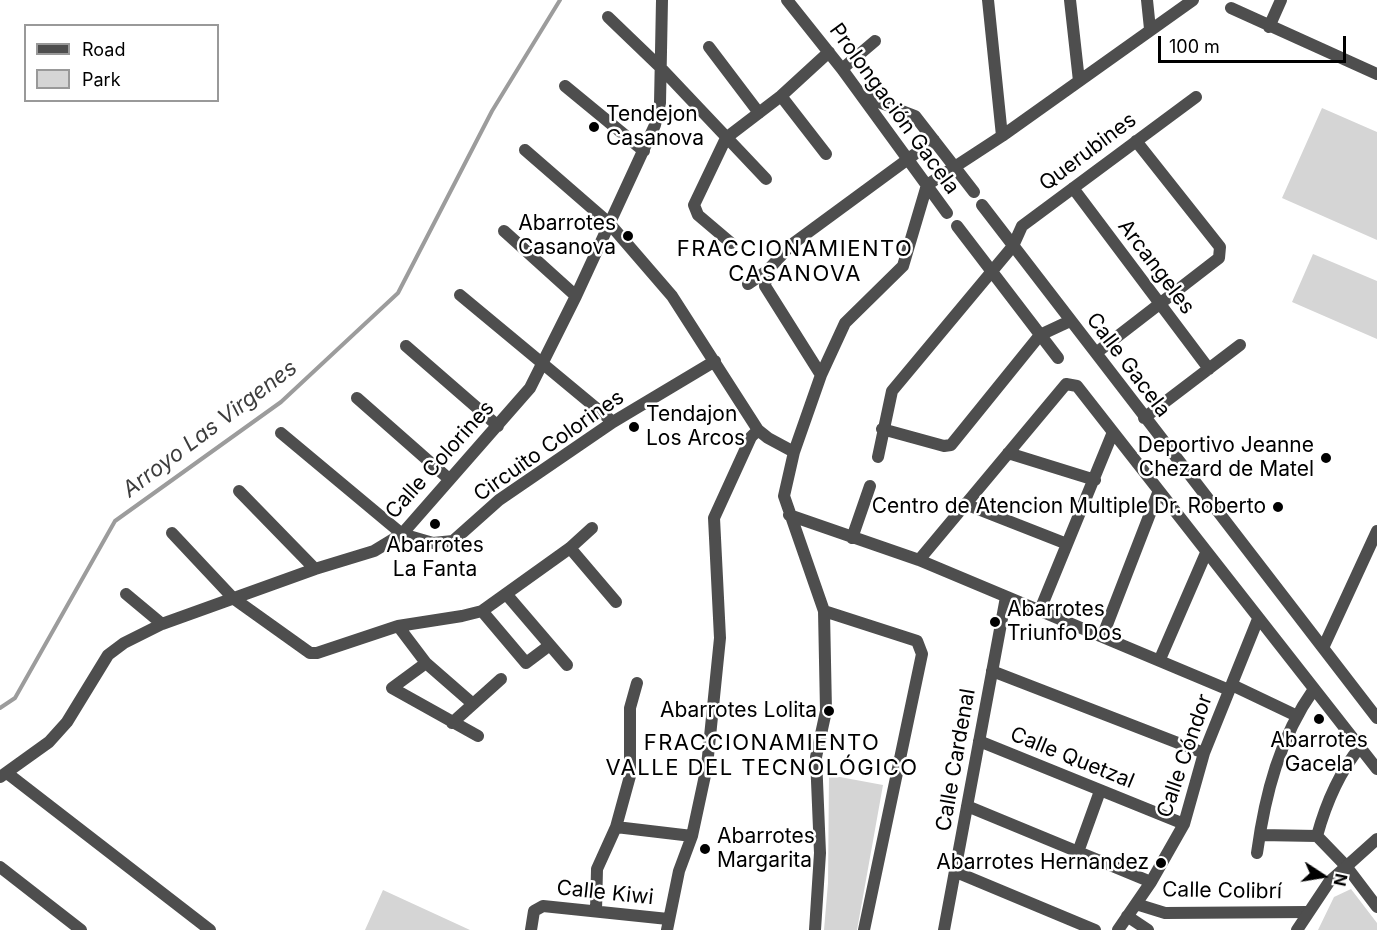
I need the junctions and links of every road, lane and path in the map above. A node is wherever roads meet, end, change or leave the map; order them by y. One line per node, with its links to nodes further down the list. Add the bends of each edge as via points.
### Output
1 (662, 0): 15 (street, Calle Colorines)
2 (788, 0): 14 (street, Prolongación Gacela)
3 (988, 0): 24 (street)
4 (1070, 0): 18 (street)
5 (1147, 0): 11 (street)
6 (1193, 0): 11 (street)
7 (1281, 0): 10 (street)
8 (1231, 8): 10 (street)
9 (608, 17): 15 (street)
10 (1269, 27): 17 (street)
11 (1149, 29): 18 (street)
12 (875, 41): 16 (street)
13 (709, 47): 23 (street)
14 (829, 52): 16 (street, Prolongación Gacela); 20 (street)
15 (660, 67): 25 (street); 29 (street, Calle Colorines, via 660,103)
16 (842, 69): 21 (street, Prolongación Gacela)
17 (1377, 74)
18 (1079, 81): 24 (street)
19 (565, 86): 29 (street)
20 (781, 96): 23 (street); 30 (street)
21 (862, 96): 26 (street, via 915,116); 31 (street, Prolongación Gacela)
22 (1196, 97): 27 (street, Querubines)
23 (759, 113): 25 (street)
24 (1002, 136): 32 (street)
25 (726, 138): 33 (street); 42 (street, via 694,205 698,216)
26 (934, 140): 31 (street); 32 (street)
27 (1136, 141): 35 (street, Querubines); 49 (street, via 1220,247 1219,258)
28 (525, 150): 39 (street)
29 (644, 151): 39 (street, Calle Colorines)
30 (826, 154)
31 (907, 159): 34 (street, Prolongación Gacela); 44 (street, via 791,245)
32 (955, 167): 34 (street); 36 (street)
33 (766, 179)
34 (927, 185): 38 (street, Prolongación Gacela); 59 (street, via 903,266 845,323)
35 (1073, 188): 43 (street, Querubines, via 1022,226); 49 (street, Arcangeles)
36 (974, 192)
37 (982, 205): 43 (street, Calle Gacela)
38 (947, 213)
39 (609, 223): 48 (street, Calle Colorines); 56 (street, via 672,296)
40 (957, 226): 45 (street)
41 (504, 231): 48 (street)
42 (731, 243)
43 (1013, 246): 45 (street, Querubines); 50 (street, Calle Gacela)
44 (767, 271): 46 (street); 59 (street, via 765,286)
45 (991, 272): 51 (street); 64 (street, Querubines, via 892,391)
46 (748, 284)
47 (460, 295): 57 (street)
48 (576, 296): 57 (street, Calle Colorines)
49 (1159, 304): 54 (street); 58 (street, Arcangeles)
50 (1070, 321): 51 (street); 54 (street, Calle Gacela)
51 (1040, 336): 55 (street); 64 (street, via 951,445)
52 (1240, 345): 58 (street)
53 (406, 346): 63 (street)
54 (1096, 353): 61 (street, Calle Gacela)
55 (1058, 358)
56 (715, 361): 62 (street, Circuito Colorines); 65 (street)
57 (542, 365): 62 (street); 63 (street, Calle Colorines, via 530,388)
58 (1209, 369): 61 (street)
59 (821, 375): 68 (street)
60 (357, 398): 71 (street)
61 (1144, 418): 101 (street, Calle Gacela)
62 (613, 422): 81 (street, Circuito Colorines, via 499,500 453,541 433,543)
63 (498, 426): 71 (street, Calle Colorines)
64 (882, 429): 70 (street, Querubines)
65 (758, 430): 68 (street); 125 (street, via 751,437 714,518 720,638 707,766)
66 (1113, 432): 69 (street, via 1077,386 1066,384); 72 (street); 75 (street)
67 (281, 434): 81 (street)
68 (794, 452): 77 (street, via 784,496)
69 (1008, 453): 72 (street); 76 (street)
70 (878, 457)
71 (449, 479): 81 (street, Calle Colorines)
72 (1095, 480): 83 (street)
73 (870, 486): 82 (street)
74 (239, 491): 87 (street)
75 (1158, 493): 85 (street); 99 (street)
76 (965, 504): 83 (street); 86 (street)
77 (789, 516): 82 (street); 95 (street)
78 (592, 528): 84 (street)
79 (1377, 531): 101 (street)
80 (172, 533): 91 (street)
81 (402, 534): 87 (street, Calle Colorines, via 374,551)
82 (852, 538): 86 (street)
83 (1067, 544): 94 (street)
84 (570, 548): 89 (street); 92 (street)
85 (1206, 553): 96 (street); 102 (street)
86 (919, 560): 90 (street)
87 (315, 569): 91 (street, Calle Colorines)
88 (126, 594): 97 (street)
89 (507, 595): 93 (street); 100 (street)
90 (1006, 597): 94 (street); 105 (street, Calle Cardenal)
91 (233, 598): 97 (street, Calle Colorines); 98 (street, via 310,653)
92 (616, 602)
93 (482, 610): 98 (street); 100 (street, via 526,663)
94 (1040, 610): 99 (street)
95 (825, 611): 143 (street, via 826,711 816,757 820,853); 144 (street, via 917,641 922,654)
96 (1258, 619): 108 (street, Calle Cóndor); 109 (street)
97 (162, 624): 119 (street, Calle Colorines, via 108,655 67,722 50,742)
98 (398, 626): 103 (street)
99 (1103, 635): 102 (street)
100 (550, 645): 104 (street)
101 (1323, 648): 112 (street, Calle Gacela)
102 (1160, 659): 108 (street)
103 (426, 663): 110 (street); 113 (street, via 392,688)
104 (567, 665)
105 (992, 671): 115 (street, Calle Cardenal); 117 (street)
106 (501, 679): 110 (street)
107 (637, 683): 123 (street, via 630,708 630,776)
108 (1231, 687): 111 (street); 117 (street, Calle Cóndor)
109 (1314, 688): 111 (street); 116 (street)
110 (473, 704): 113 (street)
111 (1295, 715): 124 (street, via 1280,750)
112 (1377, 718)
113 (452, 723): 114 (street)
114 (478, 736)
115 (979, 741): 120 (street, Calle Quetzal); 121 (street, Calle Cardenal)
116 (1360, 747): 118 (street); 126 (street, via 1346,764 1326,804)
117 (1204, 753): 122 (street, Calle Cóndor)
118 (1377, 769)
119 (4, 775): 141 (street)
120 (1100, 791): 122 (street, Calle Quetzal); 128 (street)
121 (967, 806): 128 (street); 132 (street, Calle Cardenal)
122 (1184, 824): 133 (street, Calle Cóndor)
123 (616, 827): 125 (street); 136 (street, via 597,870)
124 (1260, 835): 126 (street); 129 (street)
125 (692, 836): 139 (street, via 679,871)
126 (1317, 836): 130 (street)
127 (1377, 839): 130 (street)
128 (1078, 852): 133 (street)
129 (1257, 853)
130 (1346, 866): 135 (street); 137 (street)
131 (0, 867): 140 (street)
132 (956, 872): 145 (street, Calle Cardenal); 146 (street)
133 (1151, 882): 134 (street, Calle Cóndor)
134 (1136, 904): 137 (street, Calle Colibrí, via 1165,913); 138 (street, Calle Cóndor)
135 (1377, 906)
136 (596, 911): 139 (street, Calle Kiwi); 142 (street, Calle Kiwi, via 538,907)
137 (1308, 912): 149 (street)
138 (1128, 916): 147 (street, Calle Cóndor); 148 (street)
139 (668, 924)
140 (72, 928)
141 (210, 930)
142 (531, 930)
143 (815, 930)
144 (864, 930)
145 (944, 930)
146 (1095, 930)
147 (1118, 930)
148 (1148, 930)
149 (1297, 930)

